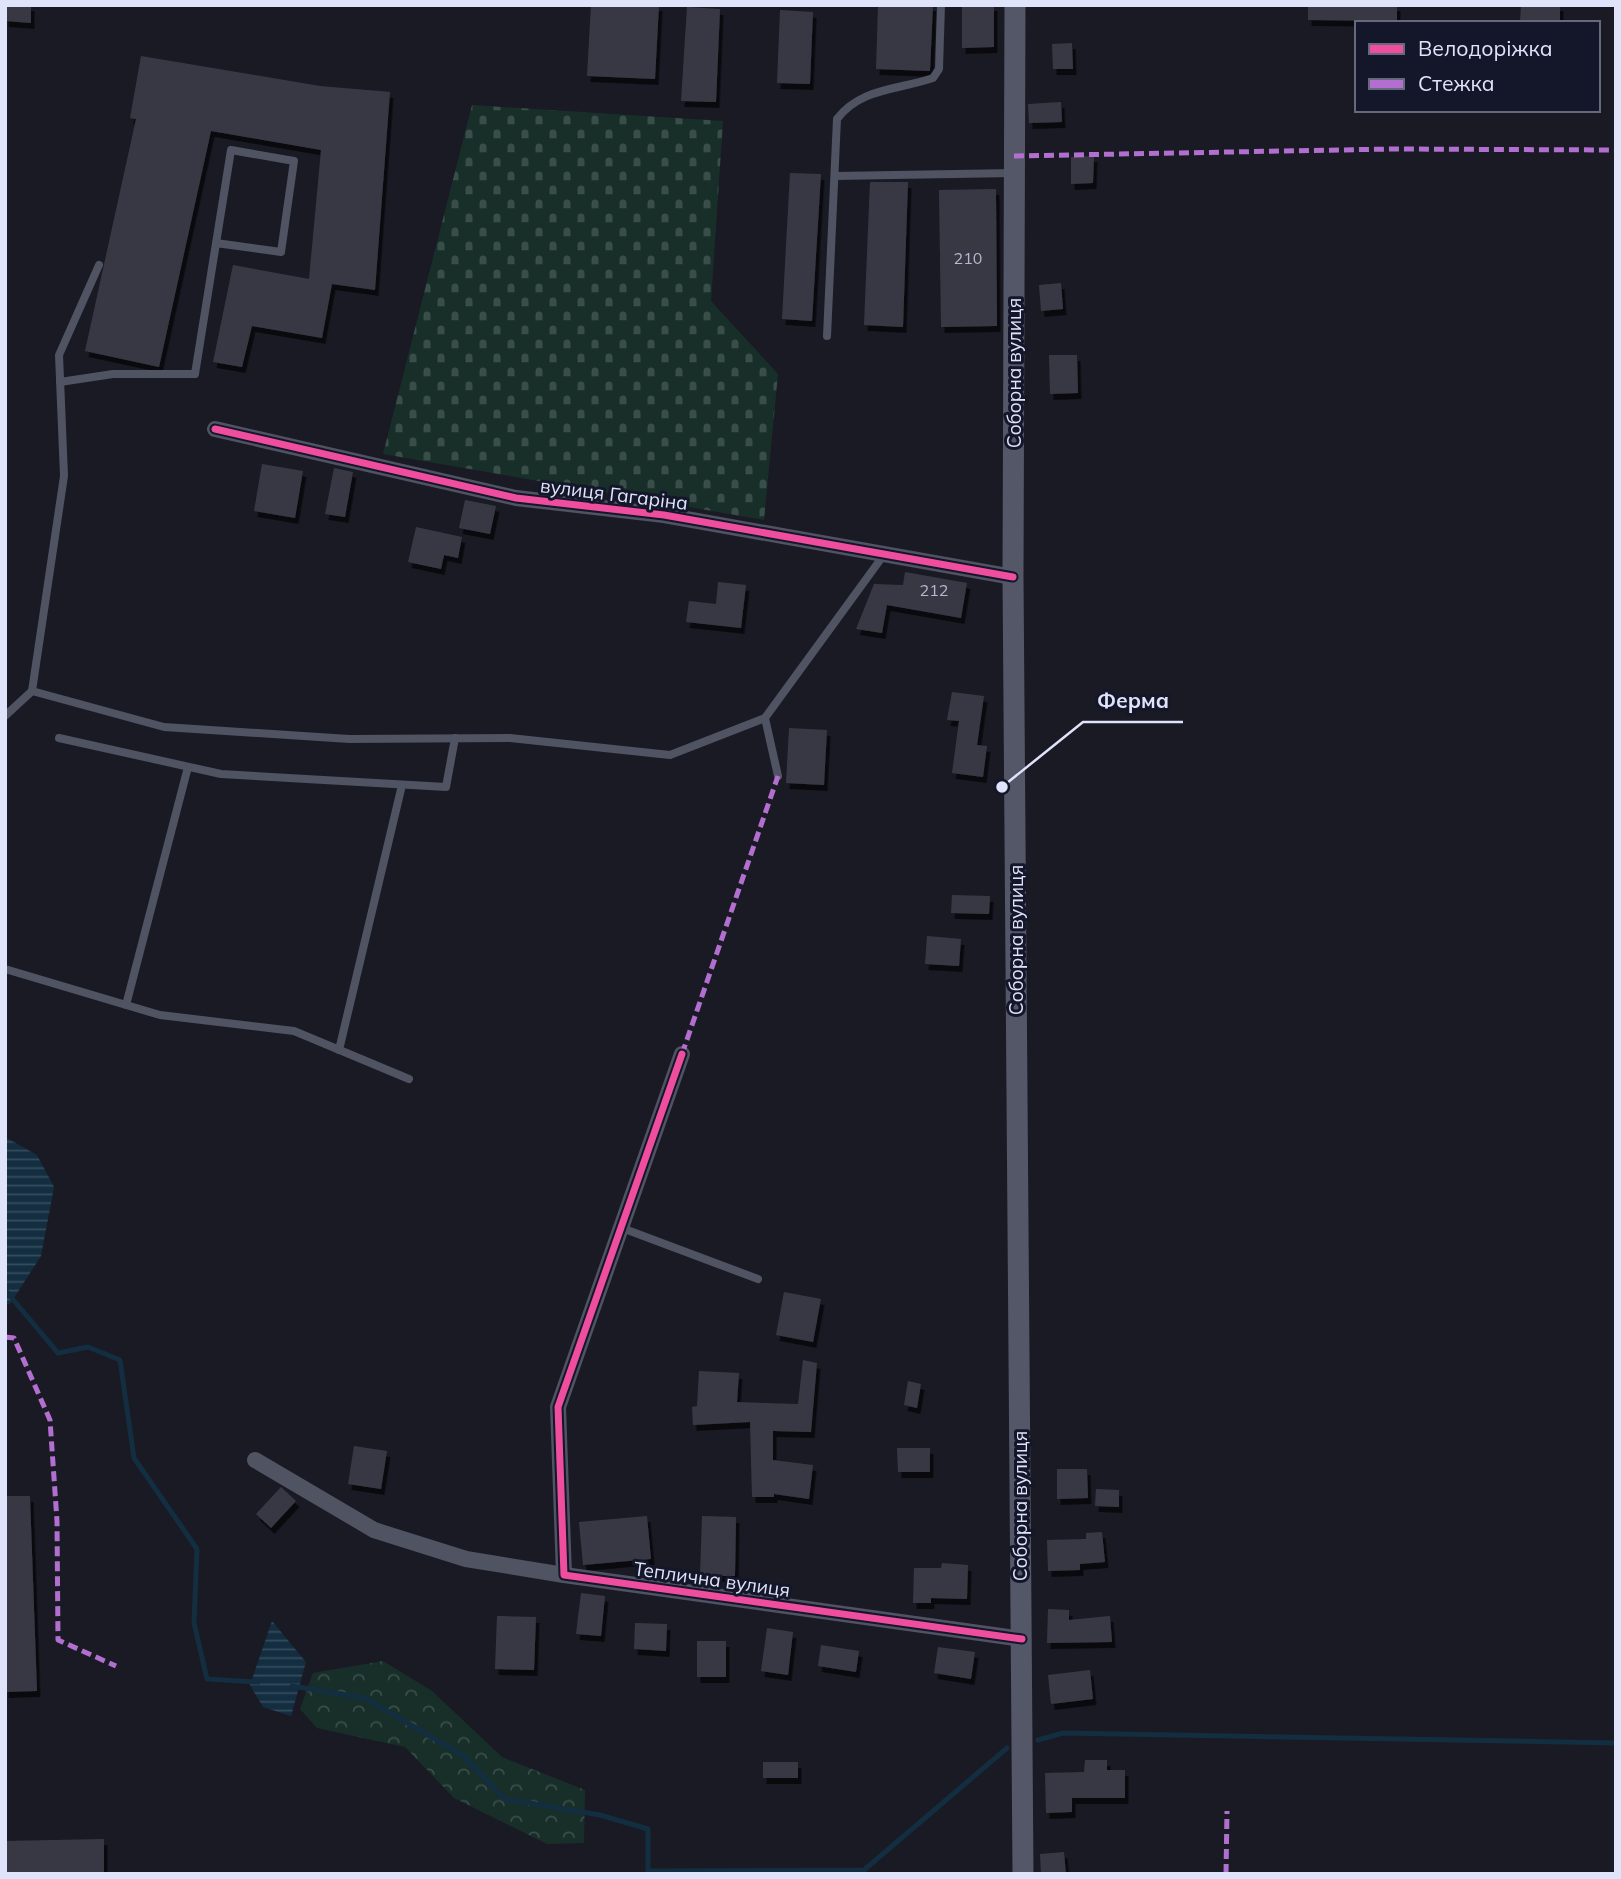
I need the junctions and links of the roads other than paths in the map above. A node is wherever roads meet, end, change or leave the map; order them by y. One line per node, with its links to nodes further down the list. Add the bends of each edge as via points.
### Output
1 (941, 5): 4 (lane, via 939,69 933,78 862,96 846,107 837,120)
2 (1015, 5): 3 (main road, Соборна вулиця)
3 (1015, 173): 4 (lane); 11 (main road, Соборна вулиця)
4 (835, 176): 7 (lane)
5 (216, 243): 5 (lane, via 231,150 294,161 281,251); 8 (lane, via 195,374 113,374)
6 (99, 265): 8 (lane, via 59,355)
7 (827, 336)
8 (60, 382): 12 (lane, via 64,476)
9 (215, 429): 10 (street, вулиця Гагаріна, via 516,498 664,515)
10 (883, 556): 11 (street, вулиця Гагаріна); 14 (lane)
11 (1013, 577): 29 (main road, Соборна вулиця)
12 (32, 691): 13 (lane); 16 (lane, via 164,727 349,739)
13 (5, 716)
14 (765, 718): 16 (lane, via 670,755 510,738); 18 (lane)
15 (59, 738): 17 (lane)
16 (455, 738): 19 (lane, via 446,787)
17 (188, 767): 19 (lane, via 221,774); 21 (lane)
18 (778, 776)
19 (402, 785): 22 (lane)
20 (5, 968): 21 (lane)
21 (126, 1005): 22 (lane, via 160,1015 294,1031)
22 (339, 1050): 24 (lane)
23 (682, 1054): 25 (street)
24 (409, 1079)
25 (622, 1228): 26 (lane); 28 (street, via 558,1407)
26 (758, 1279)
27 (256, 1460): 28 (street, Теплична вулиця, via 374,1530 466,1559)
28 (564, 1575): 29 (street, Теплична вулиця)
29 (1021, 1639): 30 (main road, Соборна вулиця)
30 (1023, 1874)

